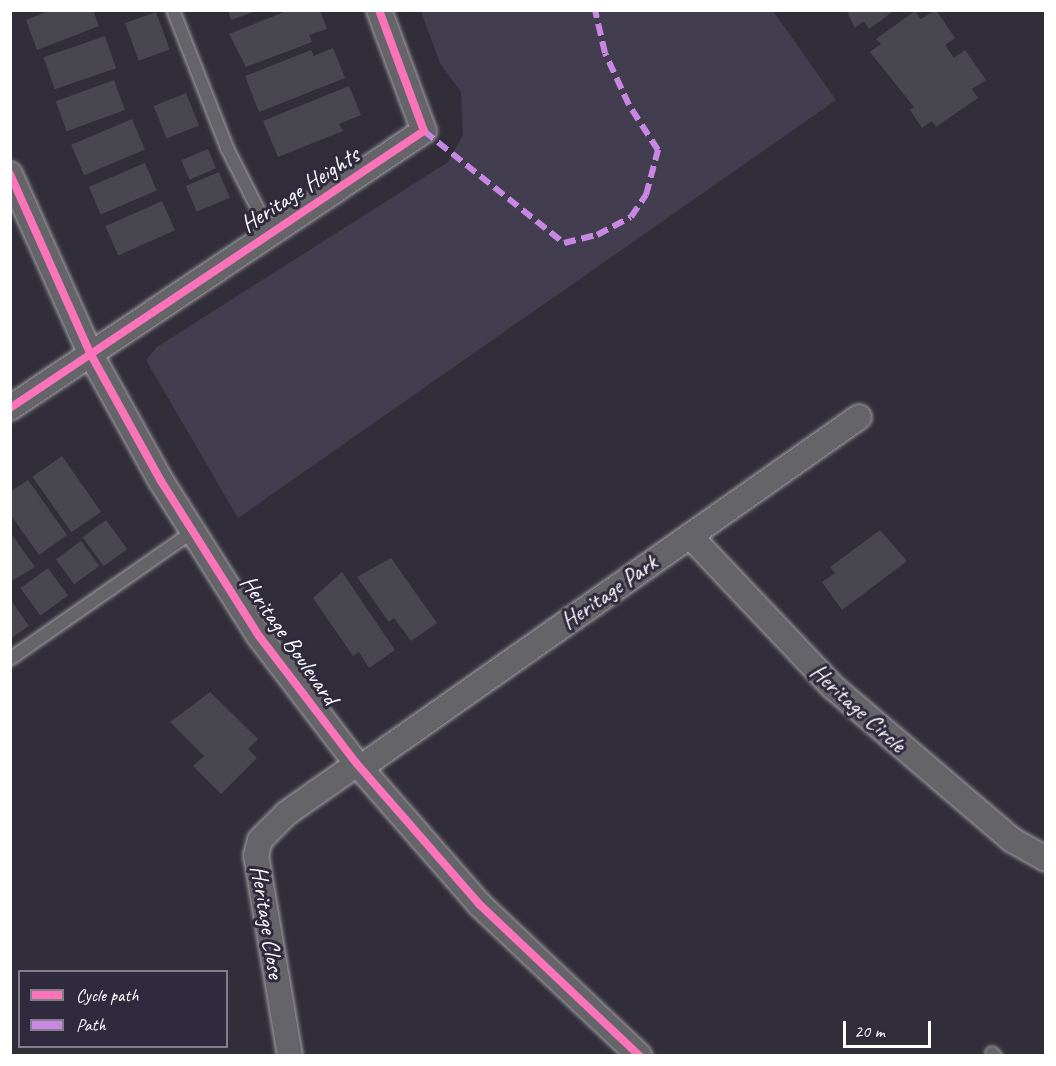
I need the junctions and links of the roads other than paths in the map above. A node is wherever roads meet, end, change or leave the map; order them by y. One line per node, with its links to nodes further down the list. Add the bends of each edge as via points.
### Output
1 (173, 10): 4 (lane, via 226,148)
2 (379, 10): 4 (street, Heritage Heights, via 424,131)
3 (10, 174): 5 (street, Heritage Boulevard)
4 (270, 233): 5 (street, Heritage Heights)
5 (90, 353): 6 (street, Heritage Heights); 8 (street, Heritage Boulevard)
6 (10, 408)
7 (859, 417): 9 (street, Heritage Park)
8 (192, 532): 10 (lane); 11 (street, Heritage Boulevard, via 259,636)
9 (690, 536): 11 (street, Heritage Park); 12 (street, Heritage Circle, via 833,687 1012,840)
10 (10, 659)
11 (358, 766): 13 (street, Heritage Close, via 287,813 260,840 256,856); 14 (street, Heritage Boulevard, via 479,904)
12 (1046, 859)
13 (290, 1056)
14 (640, 1056)

